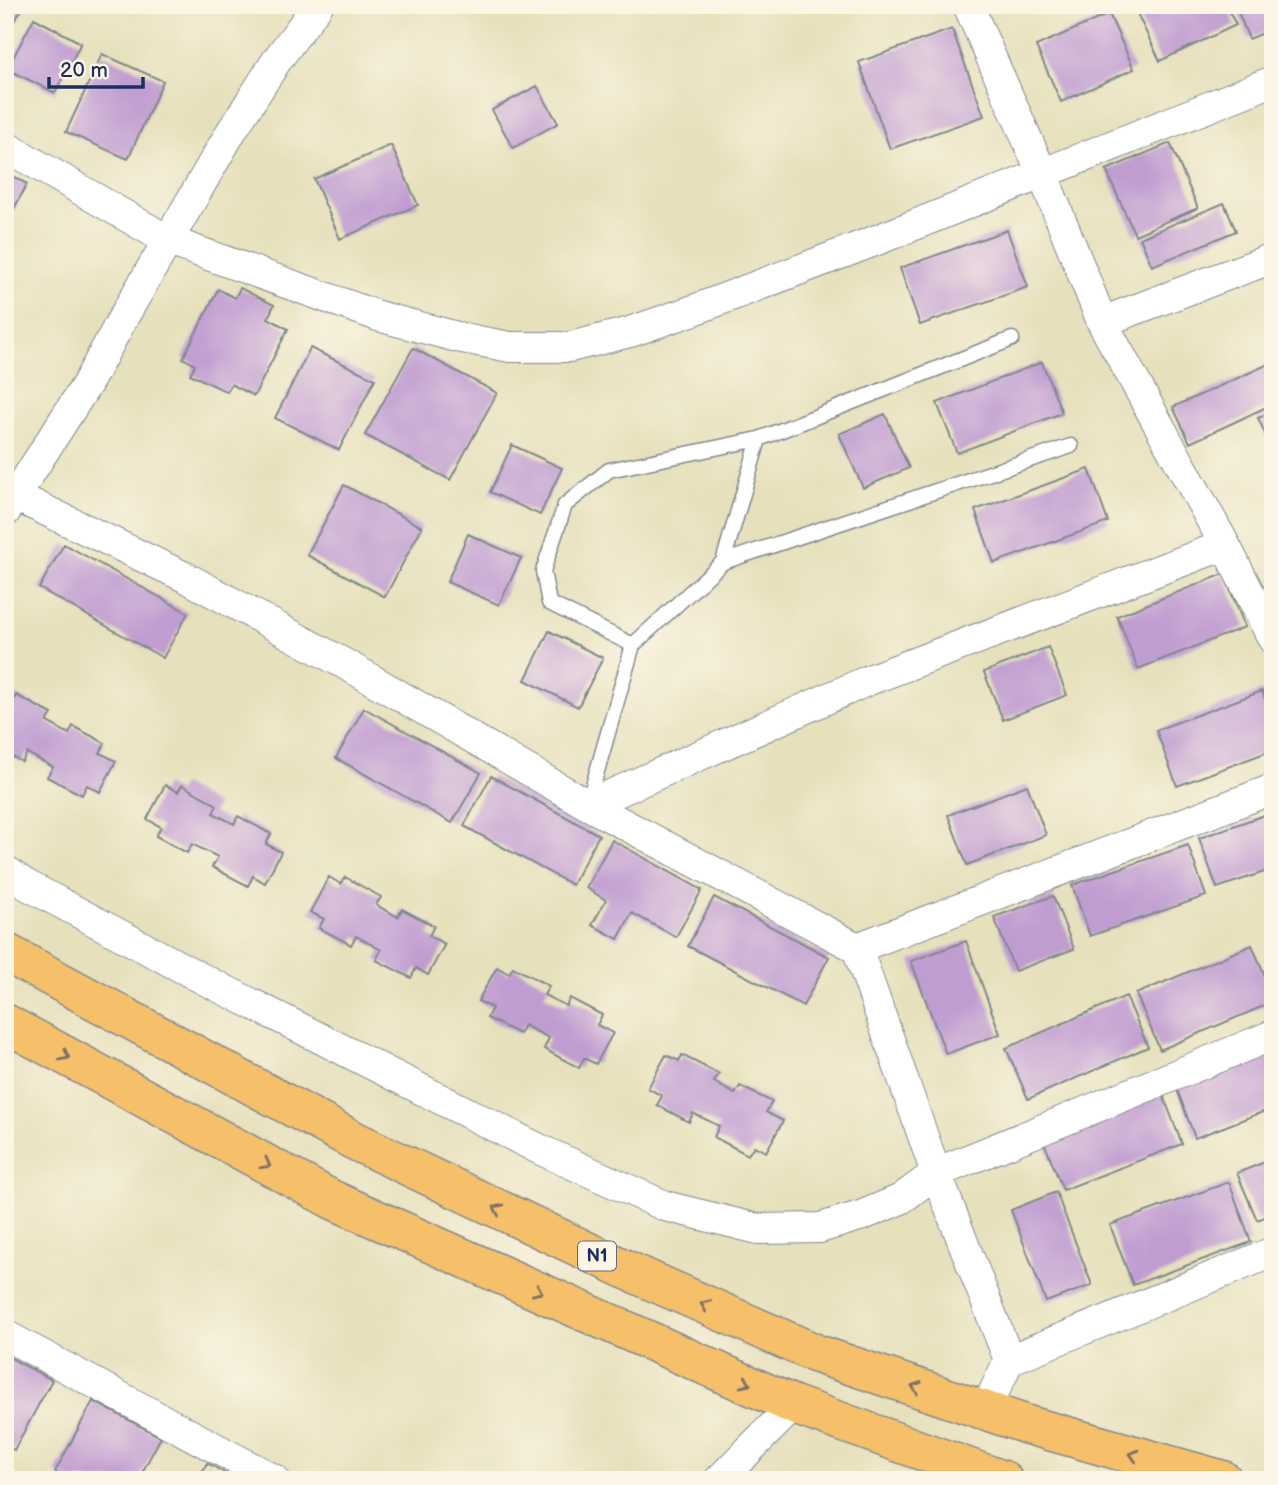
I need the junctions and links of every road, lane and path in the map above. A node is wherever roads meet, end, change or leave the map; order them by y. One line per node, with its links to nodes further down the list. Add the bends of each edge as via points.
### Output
1 (318, 5): 6 (street, via 231,132)
2 (968, 5): 5 (street)
3 (1273, 82): 5 (street)
4 (5, 146): 6 (street)
5 (1042, 173): 6 (street, via 694,310 570,347 510,347 457,337 378,316); 8 (street)
6 (169, 241): 12 (street, via 87,384)
7 (1273, 258): 8 (street)
8 (1102, 321): 13 (street)
9 (1012, 339): 10 (lane)
10 (759, 439): 14 (lane); 16 (lane, via 609,470 565,505 543,571 549,603)
11 (1070, 446): 14 (lane)
12 (9, 500): 18 (street, via 189,579)
13 (1225, 545): 15 (street); 18 (street, via 869,680)
14 (723, 562): 16 (lane)
15 (1273, 639)
16 (633, 645): 18 (lane)
17 (1273, 789): 20 (street)
18 (588, 805): 20 (street)
19 (5, 870): 24 (street, via 203,979 541,1150 665,1206 758,1229 820,1228 901,1199)
20 (857, 947): 24 (street)
21 (5, 952): 29 (main road, N1, one-way to 21, via 817,1354 629,1271 355,1141)
22 (5, 1023): 28 (main road, one-way to 28, via 333,1200)
23 (1273, 1035): 24 (street)
24 (936, 1173): 27 (street)
25 (1273, 1252): 27 (street)
26 (5, 1335): 30 (street)
27 (1009, 1360): 29 (street)
28 (794, 1405): 31 (street); 32 (main road)
29 (985, 1411): 33 (main road, N1, one-way to 29)
30 (275, 1480)
31 (719, 1480)
32 (1003, 1480)
33 (1223, 1480)

